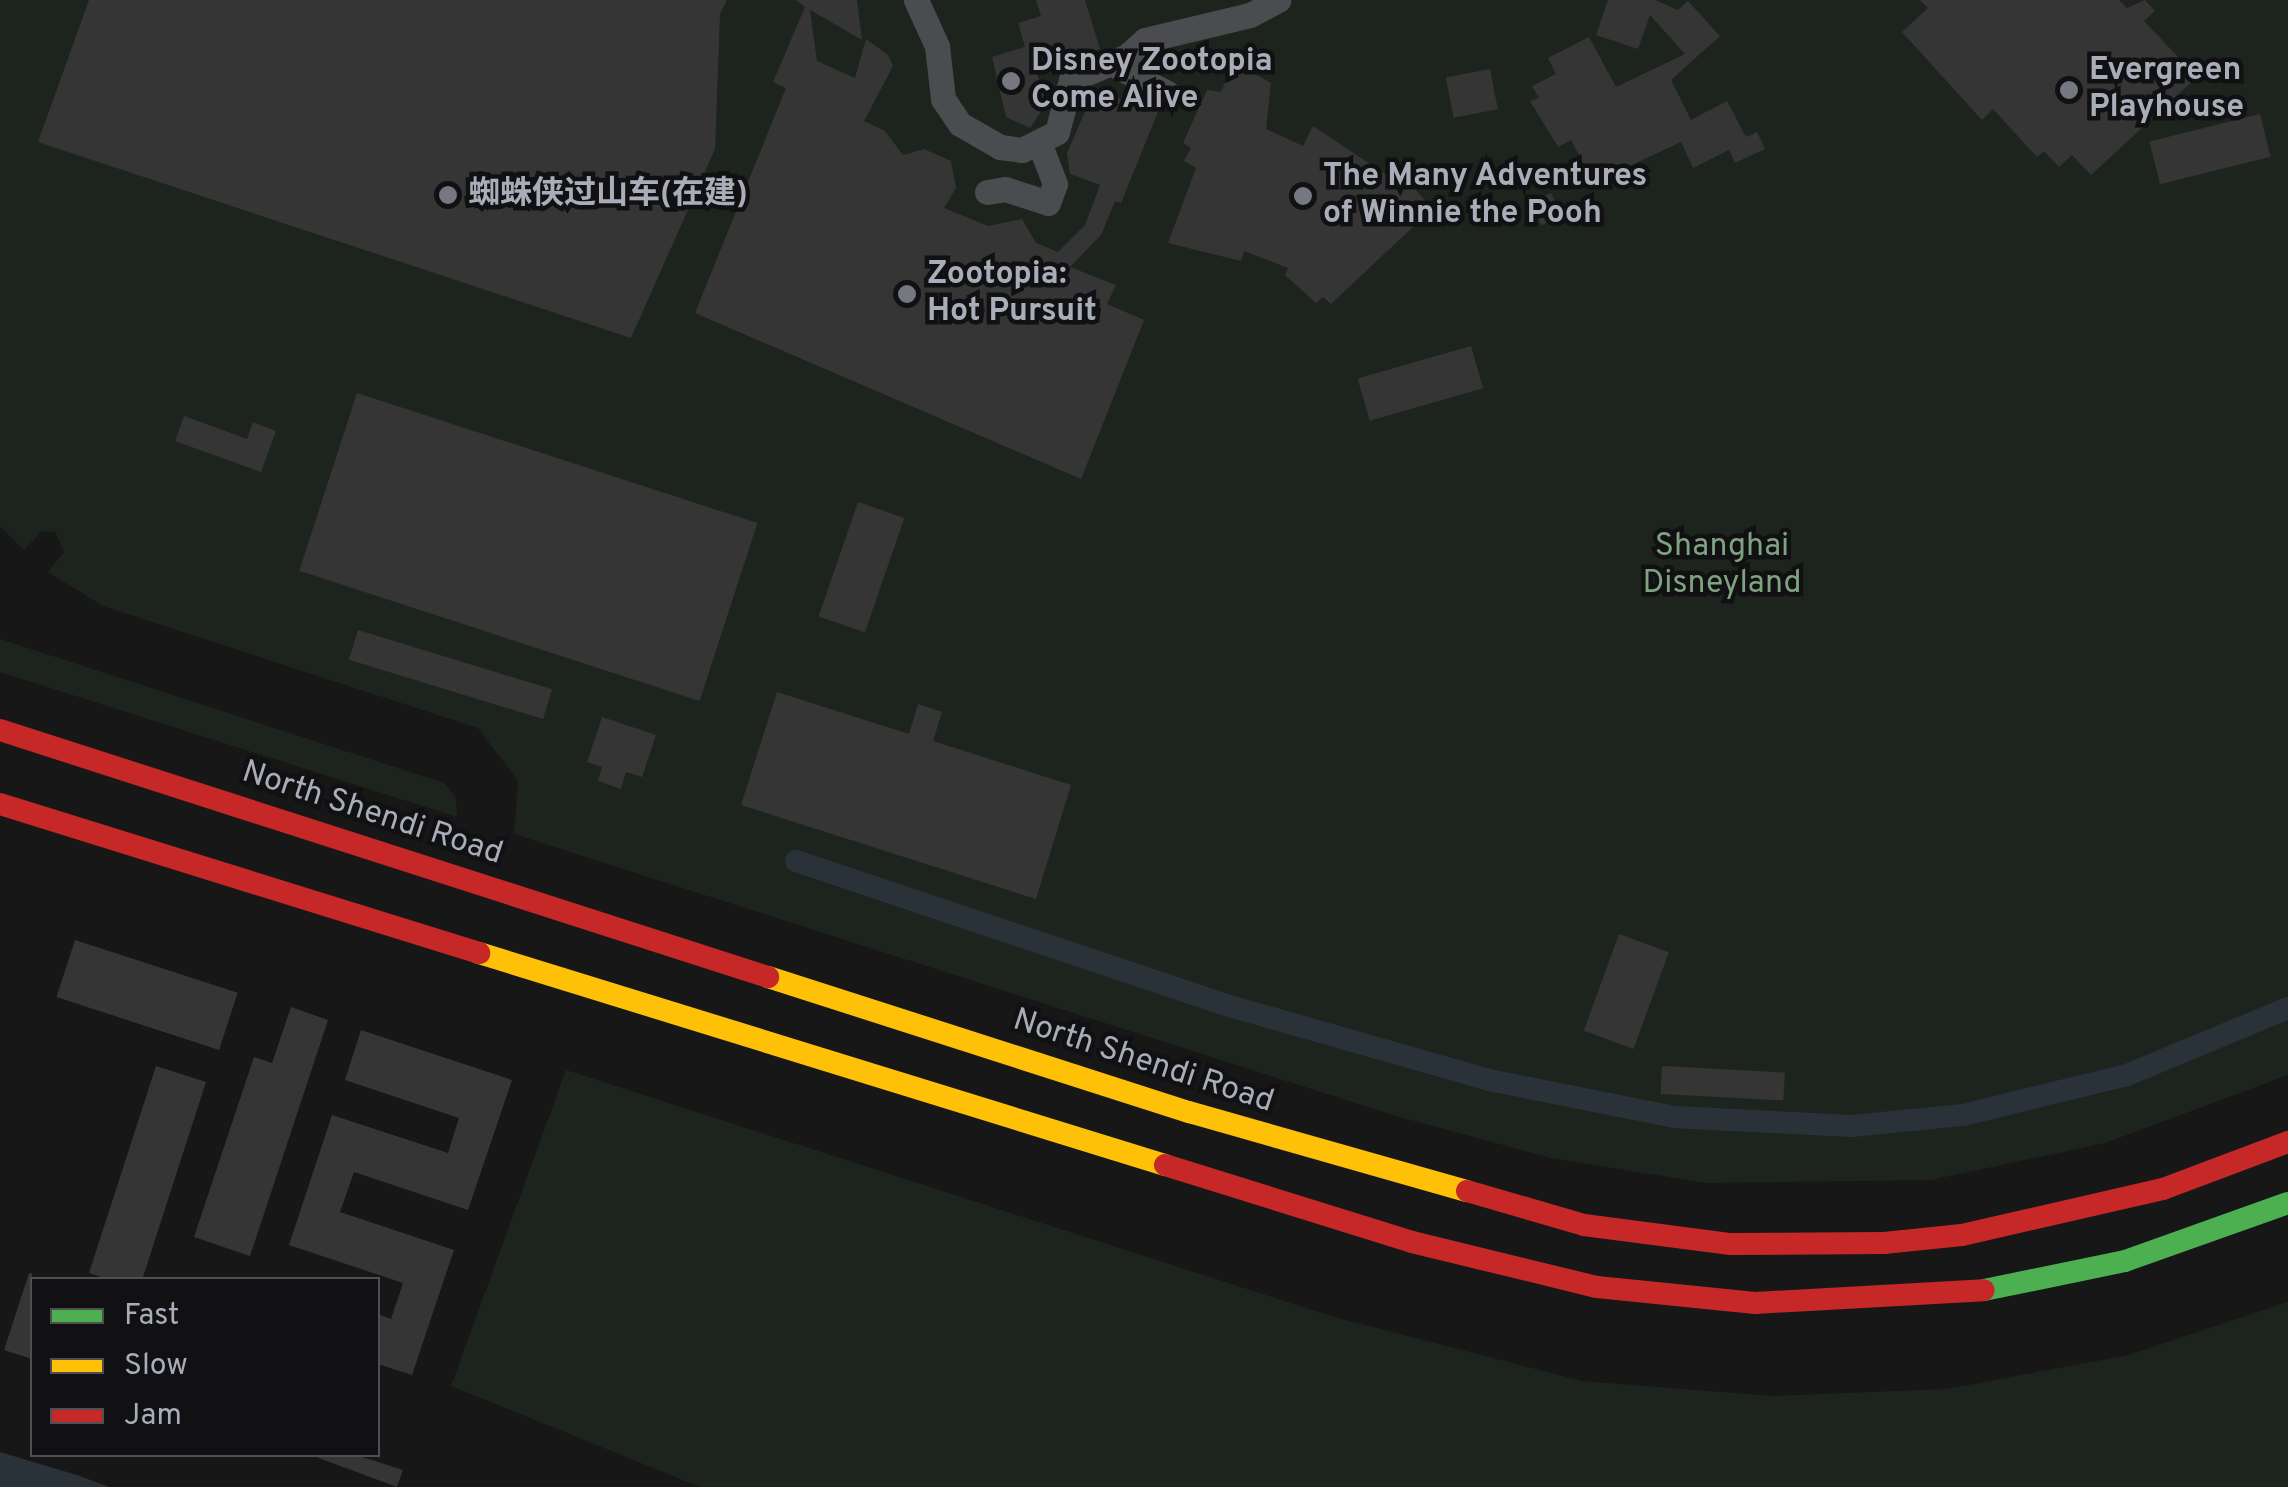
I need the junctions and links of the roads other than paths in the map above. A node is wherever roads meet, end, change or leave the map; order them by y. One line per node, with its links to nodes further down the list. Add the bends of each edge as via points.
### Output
1 (916, 0): 5 (street, via 937,46 944,99 960,124)
2 (1278, 0): 3 (street, via 1250,15 1168,33)
3 (1109, 62): 4 (street); 6 (street, via 1071,80 1056,132)
4 (1168, 93)
5 (981, 139): 6 (street, via 1011,149); 6 (street, via 994,167 983,198 1004,189 1048,203 1055,184)
6 (1040, 145)
7 (0, 730): 9 (street, North Shendi Road, via 1189,1112 1584,1225 1732,1244 1884,1244 1962,1235 2164,1189)
8 (0, 804): 10 (street, via 1429,1246 1596,1287 1755,1303 1973,1292 2125,1261)
9 (2288, 1142)
10 (2288, 1203)

